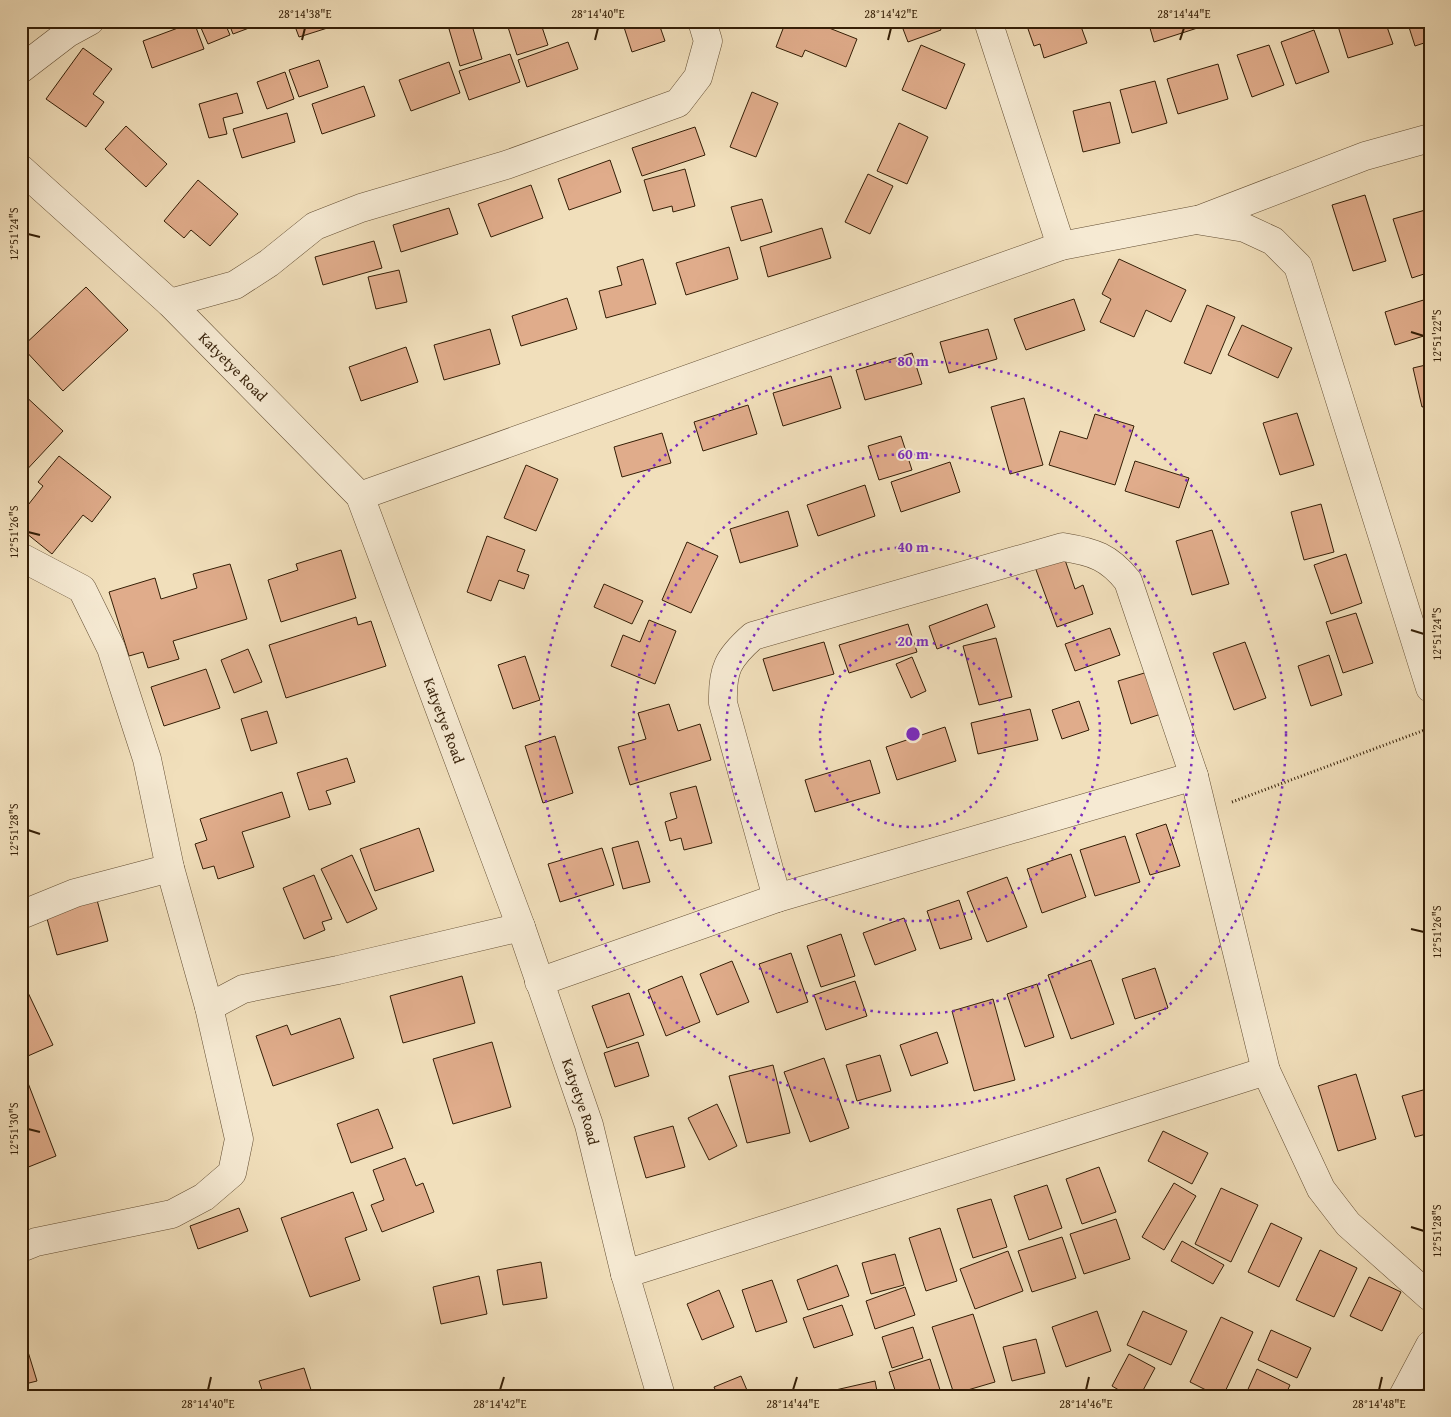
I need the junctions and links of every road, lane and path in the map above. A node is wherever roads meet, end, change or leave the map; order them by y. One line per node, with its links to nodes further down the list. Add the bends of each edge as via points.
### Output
1 (90, 21): 4 (street, via 68,33)
2 (702, 21): 9 (street, via 708,40 698,76 678,103 506,165 361,208 316,226 235,285)
3 (988, 21): 8 (street)
4 (21, 69)
5 (1430, 138): 7 (street, via 1365,156)
6 (21, 169): 9 (street, Katyetye Road)
7 (1196, 220): 8 (street); 12 (street, via 1245,228 1274,241 1298,266)
8 (1061, 246): 10 (street)
9 (170, 303): 10 (street, Katyetye Road)
10 (360, 496): 19 (street, Katyetye Road)
11 (21, 557): 16 (street, via 82,589 111,648 147,759)
12 (1430, 688)
13 (1430, 728): 15 (path)
14 (1194, 776): 15 (street); 17 (street); 17 (street, via 1128,581 1114,564 1090,551 1064,547 763,633 753,636 734,653 722,681 723,703)
15 (1203, 813): 22 (street)
16 (170, 868): 18 (street, via 75,893); 21 (street)
17 (777, 898): 20 (street)
18 (21, 915)
19 (521, 927): 20 (street, Katyetye Road); 21 (street, via 243,989)
20 (539, 982): 24 (street, Katyetye Road, via 589,1125)
21 (209, 1007): 23 (street, via 239,1139 232,1173 204,1198 172,1214 36,1242)
22 (1266, 1071): 24 (street); 25 (street, via 1321,1189 1348,1224)
23 (21, 1248)
24 (625, 1274): 27 (street, Katyetye Road)
25 (1430, 1297)
26 (1430, 1345): 28 (street)
27 (661, 1396)
28 (1403, 1396)

